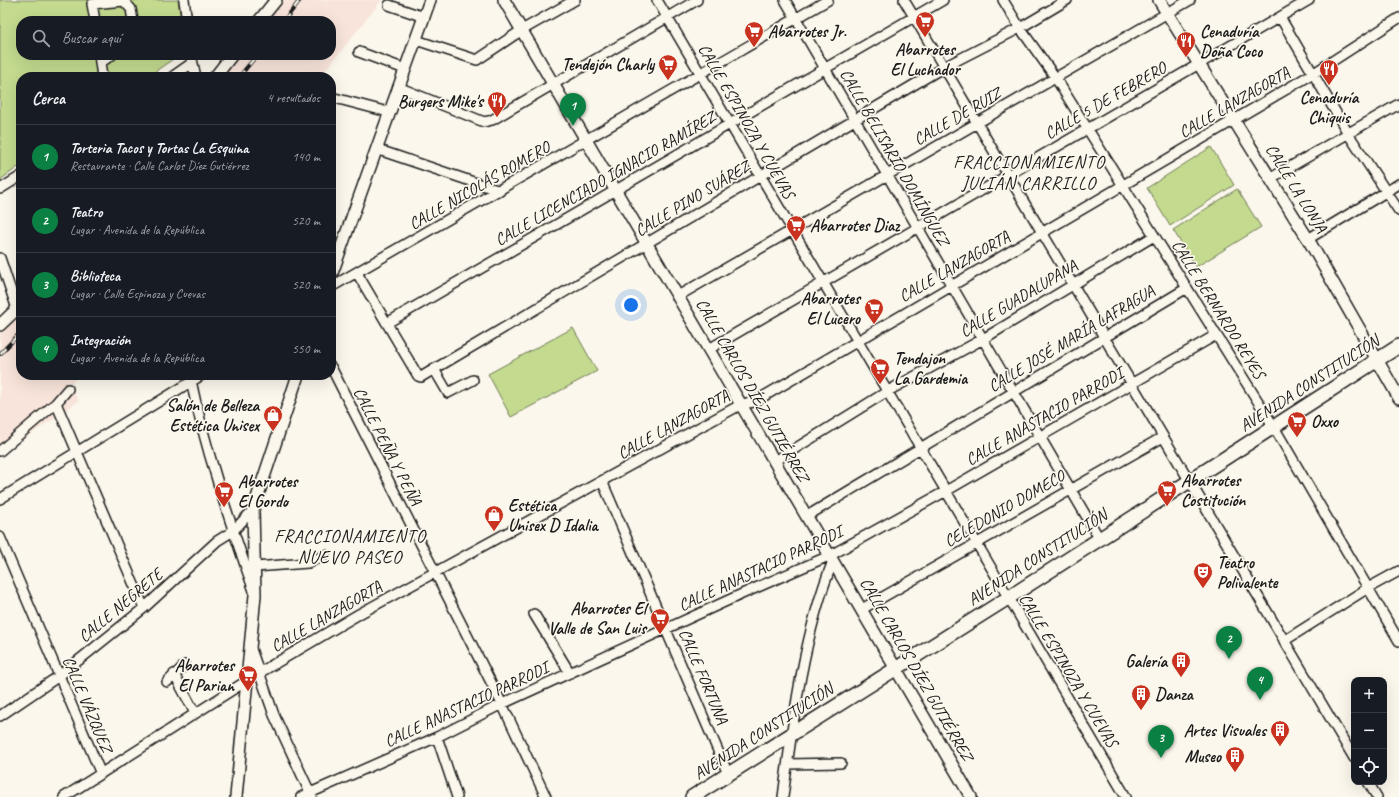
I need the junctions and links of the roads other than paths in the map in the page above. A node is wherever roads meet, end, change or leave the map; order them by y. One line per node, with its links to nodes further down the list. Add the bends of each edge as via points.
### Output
1 (184, 0): 21 (street)
2 (276, 0): 22 (street)
3 (430, 0): 25 (street)
4 (504, 0): 30 (street, CALLE CARLOS DÍEZ GUTIÉRREZ)
5 (575, 0): 30 (street)
6 (657, 0): 23 (street, CALLE ESPINOZA Y CUEVAS)
7 (697, 0): 23 (street)
8 (785, 0): 28 (street, CALLE BELISARIO DOMÍNGUEZ)
9 (828, 0): 28 (street, CALLE NICOLÁS ROMERO)
10 (904, 0): 24 (street)
11 (943, 0): 24 (street, CALLE LICENCIADO IGNACIO RAMÍREZ)
12 (1003, 0): 29 (street, CALLE BERNARDO REYES)
13 (1067, 0): 29 (street, CALLE PINO SUÁREZ)
14 (1159, 0): 18 (street, CALLE LA LONJA)
15 (1190, 0): 18 (street, CALLE DE RUIZ)
16 (1309, 0): 26 (street, CALLE 5 DE FEBRERO)
17 (388, 5): 25 (street)
18 (1167, 13): 37 (street, CALLE LA LONJA); 47 (street, CALLE DE RUIZ)
19 (94, 16): 20 (street, via 92,4 124,1 131,9)
20 (132, 16)
21 (186, 16)
22 (263, 16)
23 (667, 16): 46 (street, CALLE ESPINOZA Y CUEVAS); 48 (street)
24 (914, 16): 38 (street, CALLE LICENCIADO IGNACIO RAMÍREZ); 39 (street)
25 (424, 17): 31 (street)
26 (1280, 17): 37 (street, CALLE 5 DE FEBRERO); 45 (street)
27 (1399, 18): 45 (street, CALLE LANZAGORTA)
28 (796, 20): 38 (street, CALLE BELISARIO DOMÍNGUEZ); 46 (street, CALLE NICOLÁS ROMERO)
29 (1020, 28): 39 (street, CALLE PINO SUÁREZ); 47 (street, CALLE BERNARDO REYES)
30 (522, 30): 31 (street, via 477,60); 48 (street, CALLE CARLOS DÍEZ GUTIÉRREZ)
31 (416, 40): 40 (street)
32 (359, 52): 40 (street)
33 (100, 60): 41 (street)
34 (190, 60): 42 (street)
35 (191, 60): 43 (street)
36 (228, 60): 44 (street)
37 (1199, 64): 54 (street, CALLE LA LONJA); 57 (street, CALLE 5 DE FEBRERO)
38 (824, 68): 53 (street, CALLE BELISARIO DOMÍNGUEZ); 55 (street, CALLE LICENCIADO IGNACIO RAMÍREZ)
39 (944, 68): 53 (street, CALLE PINO SUÁREZ); 56 (street)
40 (405, 69): 49 (street)
41 (101, 72)
42 (177, 72)
43 (195, 72)
44 (219, 72)
45 (1314, 73): 54 (street, CALLE LANZAGORTA); 58 (street)
46 (701, 74): 55 (street, CALLE ESPINOZA Y CUEVAS); 59 (street, CALLE NICOLÁS ROMERO)
47 (1055, 77): 56 (street, CALLE DE RUIZ); 57 (street, CALLE BERNARDO REYES)
48 (554, 85): 49 (street, via 484,122); 59 (street, CALLE CARLOS DÍEZ GUTIÉRREZ)
49 (398, 87): 52 (street)
50 (336, 98): 52 (street)
51 (1399, 104): 58 (street)
52 (388, 112): 60 (street)
53 (855, 120): 61 (street, CALLE BELISARIO DOMÍNGUEZ); 62 (street, CALLE PINO SUÁREZ)
54 (1235, 120): 64 (street, CALLE LA LONJA); 67 (street, CALLE LANZAGORTA)
55 (730, 123): 62 (street, CALLE ESPINOZA Y CUEVAS); 69 (street, CALLE LICENCIADO IGNACIO RAMÍREZ)
56 (977, 123): 61 (street, CALLE DE RUIZ); 63 (street)
57 (1088, 129): 63 (street, CALLE 5 DE FEBRERO); 67 (street, CALLE BERNARDO REYES)
58 (1349, 135): 64 (street); 71 (street)
59 (587, 140): 69 (street, CALLE CARLOS DÍEZ GUTIÉRREZ); 70 (street, CALLE NICOLÁS ROMERO)
60 (376, 149): 70 (street); 80 (street)
61 (887, 175): 73 (street, CALLE BELISARIO DOMÍNGUEZ); 74 (street, CALLE DE RUIZ)
62 (761, 176): 74 (street, CALLE ESPINOZA Y CUEVAS); 78 (street, CALLE PINO SUÁREZ)
63 (1008, 176): 73 (street, CALLE 5 DE FEBRERO); 75 (street)
64 (1271, 178): 77 (street, CALLE LA LONJA)
65 (16, 179): 68 (street)
66 (1399, 184): 71 (street)
67 (1122, 186): 75 (street, CALLE LANZAGORTA); 76 (street, CALLE BERNARDO REYES)
68 (0, 189)
69 (616, 190): 78 (street, CALLE CARLOS DÍEZ GUTIÉRREZ); 90 (street, CALLE LICENCIADO IGNACIO RAMÍREZ)
70 (500, 191): 81 (street, CALLE NICOLÁS ROMERO)
71 (1386, 193): 72 (street); 77 (street)
72 (1399, 211)
73 (918, 228): 82 (street, CALLE 5 DE FEBRERO); 85 (street, CALLE BELISARIO DOMÍNGUEZ)
74 (792, 230): 82 (street, CALLE ESPINOZA Y CUEVAS); 87 (street, CALLE DE RUIZ)
75 (1042, 233): 84 (street); 85 (street, CALLE LANZAGORTA)
76 (1154, 236): 84 (street, CALLE GUADALUPANA); 86 (street, CALLE BERNARDO REYES)
77 (1308, 239): 98 (street, CALLE LA LONJA)
78 (647, 243): 87 (street, CALLE CARLOS DÍEZ GUTIÉRREZ); 99 (street, CALLE PINO SUÁREZ)
79 (0, 258): 88 (street)
80 (336, 262)
81 (357, 273): 83 (street, CALLE NICOLÁS ROMERO); 90 (street)
82 (824, 283): 95 (street, CALLE ESPINOZA Y CUEVAS); 97 (street, CALLE 5 DE FEBRERO)
83 (336, 284)
84 (1072, 285): 93 (street, CALLE GUADALUPANA); 94 (street)
85 (952, 286): 93 (street, CALLE BELISARIO DOMÍNGUEZ); 95 (street, CALLE LANZAGORTA)
86 (1187, 288): 92 (street, CALLE BERNARDO REYES); 94 (street, CALLE JOSÉ MARÍA LAFRAGUA)
87 (678, 296): 97 (street, CALLE CARLOS DÍEZ GUTIÉRREZ)
88 (16, 299)
89 (16, 310): 91 (street)
90 (387, 323): 99 (street, CALLE PINO SUÁREZ, via 418,376 421,377)
91 (0, 325)
92 (1216, 335): 105 (street, CALLE ANASTACIO PARRODI); 112 (street, CALLE BERNARDO REYES)
93 (983, 339): 107 (street, CALLE BELISARIO DOMÍNGUEZ); 108 (street, CALLE GUADALUPANA)
94 (1104, 339): 105 (street); 107 (street, CALLE JOSÉ MARÍA LAFRAGUA)
95 (858, 341): 108 (street, CALLE ESPINOZA Y CUEVAS); 111 (street, CALLE LANZAGORTA, via 754,402)
96 (1399, 346): 98 (main road, AVENIDA CONSTITUCIÓN)
97 (709, 349): 111 (street, CALLE CARLOS DÍEZ GUTIÉRREZ)
98 (1378, 361): 109 (street, CALLE LA LONJA); 112 (main road, AVENIDA CONSTITUCIÓN)
99 (434, 369): 104 (street, via 448,393)
100 (336, 377): 134 (street, CALLE PEÑA Y PEÑA)
101 (188, 380): 117 (street)
102 (191, 380): 126 (street, via 204,435)
103 (296, 380): 124 (street)
104 (473, 380)
105 (1131, 384): 113 (street, CALLE ANASTACIO PARRODI); 114 (street)
106 (68, 389): 110 (street)
107 (1013, 391): 113 (street, CALLE BELISARIO DOMÍNGUEZ); 115 (street, CALLE JOSÉ MARÍA LAFRAGUA)
108 (888, 392): 115 (street, CALLE ESPINOZA Y CUEVAS); 118 (street, CALLE GUADALUPANA)
109 (1399, 398)
110 (56, 403): 116 (street); 117 (street)
111 (742, 404): 118 (street, CALLE CARLOS DÍEZ GUTIÉRREZ); 119 (street, CALLE LANZAGORTA)
112 (1274, 427): 120 (main road, AVENIDA CONSTITUCIÓN); 135 (street, CALLE BERNARDO REYES)
113 (1040, 437): 121 (street, CALLE BELISARIO DOMÍNGUEZ); 122 (street, CALLE ANASTACIO PARRODI)
114 (1163, 437): 120 (street); 121 (street, CELEDONIO DOMECO)
115 (920, 447): 122 (street, CALLE ESPINOZA Y CUEVAS); 125 (street, CALLE JOSÉ MARÍA LAFRAGUA)
116 (0, 450)
117 (77, 452): 123 (street); 138 (street)
118 (775, 461): 125 (street, CALLE CARLOS DÍEZ GUTIÉRREZ)
119 (602, 481): 134 (street, CALLE LANZAGORTA); 141 (street, CALLE FORTUNA)
120 (1189, 481): 128 (main road, AVENIDA CONSTITUCIÓN); 142 (street)
121 (1070, 489): 128 (street, CALLE BELISARIO DOMÍNGUEZ); 129 (street, CELEDONIO DOMECO)
122 (946, 491): 129 (street, CALLE ESPINOZA Y CUEVAS); 131 (street, CALLE ANASTACIO PARRODI)
123 (0, 499)
124 (253, 510): 126 (street, CALLE NEGRETE); 132 (street)
125 (807, 516): 131 (street, CALLE CARLOS DÍEZ GUTIÉRREZ)
126 (233, 531): 136 (street); 138 (street, CALLE NEGRETE, via 218,541)
127 (0, 537): 150 (street, CALLE VÁZQUEZ)
128 (1099, 538): 137 (main road, AVENIDA CONSTITUCIÓN)
129 (977, 542): 137 (street, CALLE ESPINOZA Y CUEVAS); 139 (street, CELEDONIO DOMECO)
130 (325, 555): 132 (street, via 308,563)
131 (832, 558): 139 (street, CALLE CARLOS DÍEZ GUTIÉRREZ); 141 (street, CALLE ANASTACIO PARRODI); 156 (street, via 813,622)
132 (255, 567): 136 (street)
133 (1399, 571): 135 (street)
134 (434, 573): 147 (street, CALLE LANZAGORTA); 153 (street, CALLE PEÑA Y PEÑA)
135 (1368, 588): 142 (street); 143 (street, CALLE BERNARDO REYES)
136 (255, 595): 144 (street)
137 (1008, 598): 146 (main road, AVENIDA CONSTITUCIÓN); 173 (street, CALLE ESPINOZA Y CUEVAS)
138 (144, 608): 150 (street, CALLE NEGRETE)
139 (862, 609): 146 (street, CALLE CARLOS DÍEZ GUTIÉRREZ)
140 (534, 614): 148 (street)
141 (666, 628): 148 (street, CALLE ANASTACIO PARRODI); 162 (street, CALLE FORTUNA)
142 (1284, 641): 158 (street)
143 (1399, 641)
144 (251, 647): 147 (street); 152 (street)
145 (185, 665): 149 (street)
146 (896, 667): 156 (main road, AVENIDA CONSTITUCIÓN); 172 (street, CALLE CARLOS DÍEZ GUTIÉRREZ)
147 (259, 673): 152 (street, CALLE LANZAGORTA); 164 (street, via 274,715)
148 (570, 673): 153 (street, CALLE ANASTACIO PARRODI)
149 (174, 674): 151 (street); 154 (street)
150 (58, 676): 155 (street, CALLE NEGRETE); 161 (street, CALLE VÁZQUEZ)
151 (167, 682)
152 (247, 682): 154 (street, CALLE LANZAGORTA); 166 (street)
153 (502, 704): 157 (street, CALLE ANASTACIO PARRODI); 169 (street, CALLE PEÑA Y PEÑA)
154 (195, 713): 161 (street, CALLE LANZAGORTA)
155 (0, 716)
156 (791, 734): 160 (street); 162 (main road, AVENIDA CONSTITUCIÓN)
157 (437, 737): 164 (street, CALLE ANASTACIO PARRODI); 168 (street)
158 (1351, 753)
159 (841, 763): 160 (street)
160 (788, 764): 171 (street)
161 (101, 774): 165 (street, CALLE LANZAGORTA)
162 (728, 774): 170 (main road, AVENIDA CONSTITUCIÓN)
163 (1370, 785): 174 (street)
164 (311, 795): 167 (street, CALLE ANASTACIO PARRODI)
165 (64, 797)
166 (236, 797)
167 (301, 797)
168 (457, 797)
169 (546, 797)
170 (692, 797)
171 (783, 797)
172 (971, 797)
173 (1126, 797)
174 (1377, 797)

